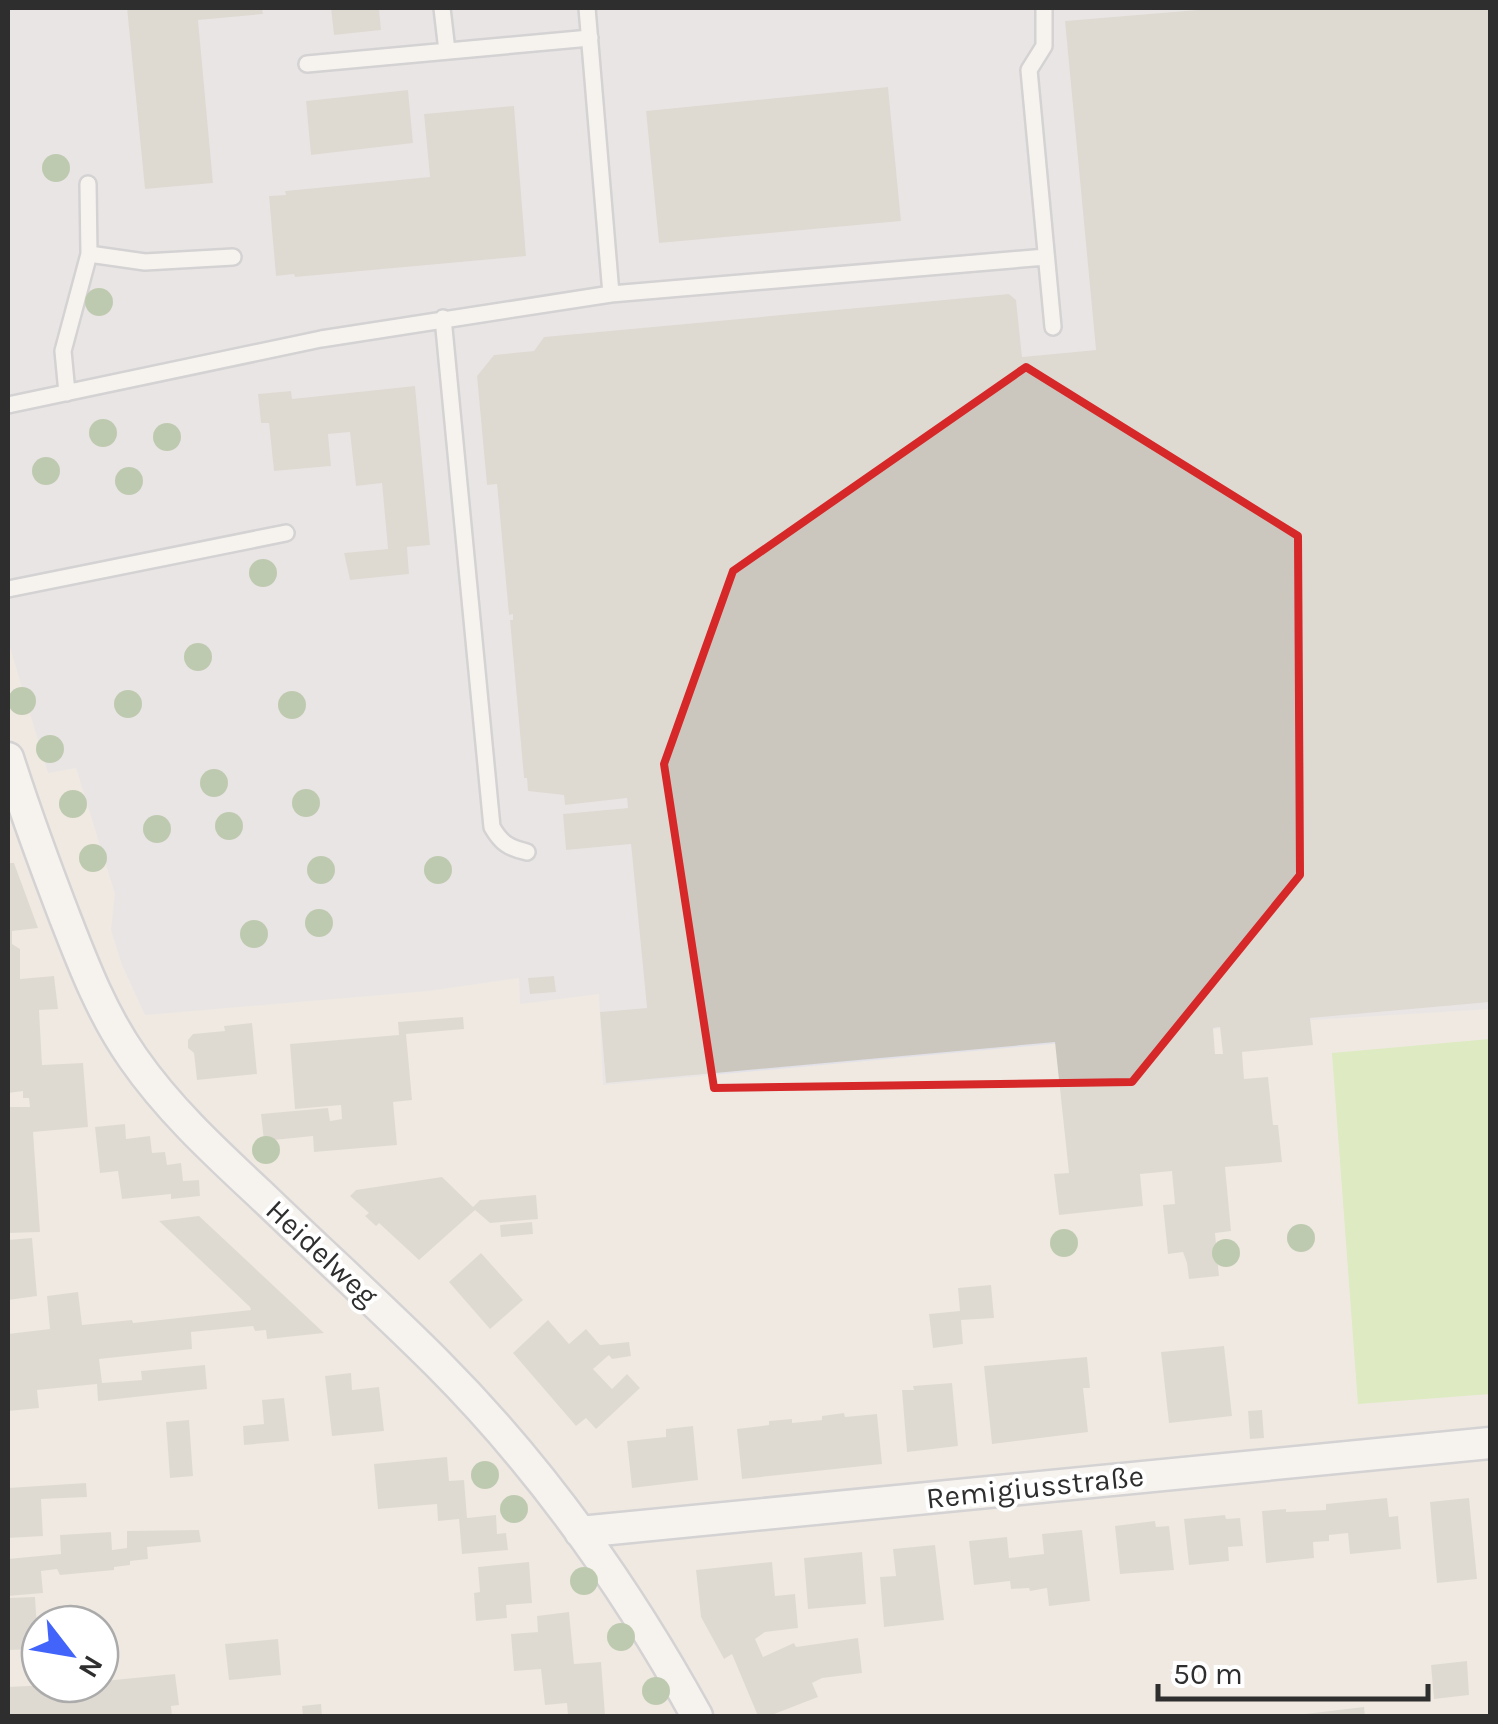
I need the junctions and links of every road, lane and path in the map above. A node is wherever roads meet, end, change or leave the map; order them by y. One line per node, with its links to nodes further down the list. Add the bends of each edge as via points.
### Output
1 (442, 8): 5 (lane)
2 (588, 8): 4 (lane)
3 (1044, 8): 9 (lane, via 1044,46 1029,70)
4 (590, 38): 5 (lane); 11 (lane)
5 (447, 52): 6 (lane)
6 (308, 64)
7 (88, 184): 8 (lane)
8 (89, 254): 10 (lane, via 145,262); 14 (lane, via 63,350)
9 (1046, 256): 11 (lane); 13 (lane)
10 (233, 257)
11 (611, 294): 12 (lane)
12 (443, 318): 14 (lane); 19 (lane, via 492,828 500,841)
13 (1053, 327)
14 (67, 393): 15 (lane)
15 (8, 405)
16 (286, 533): 17 (lane)
17 (8, 588)
18 (8, 758): 21 (street, Heidelweg, via 82,963 133,1059 188,1126 492,1419)
19 (527, 852)
20 (1490, 1442): 21 (street, Remigiusstraße)
21 (580, 1532): 22 (street, Heidelweg)
22 (697, 1716)

